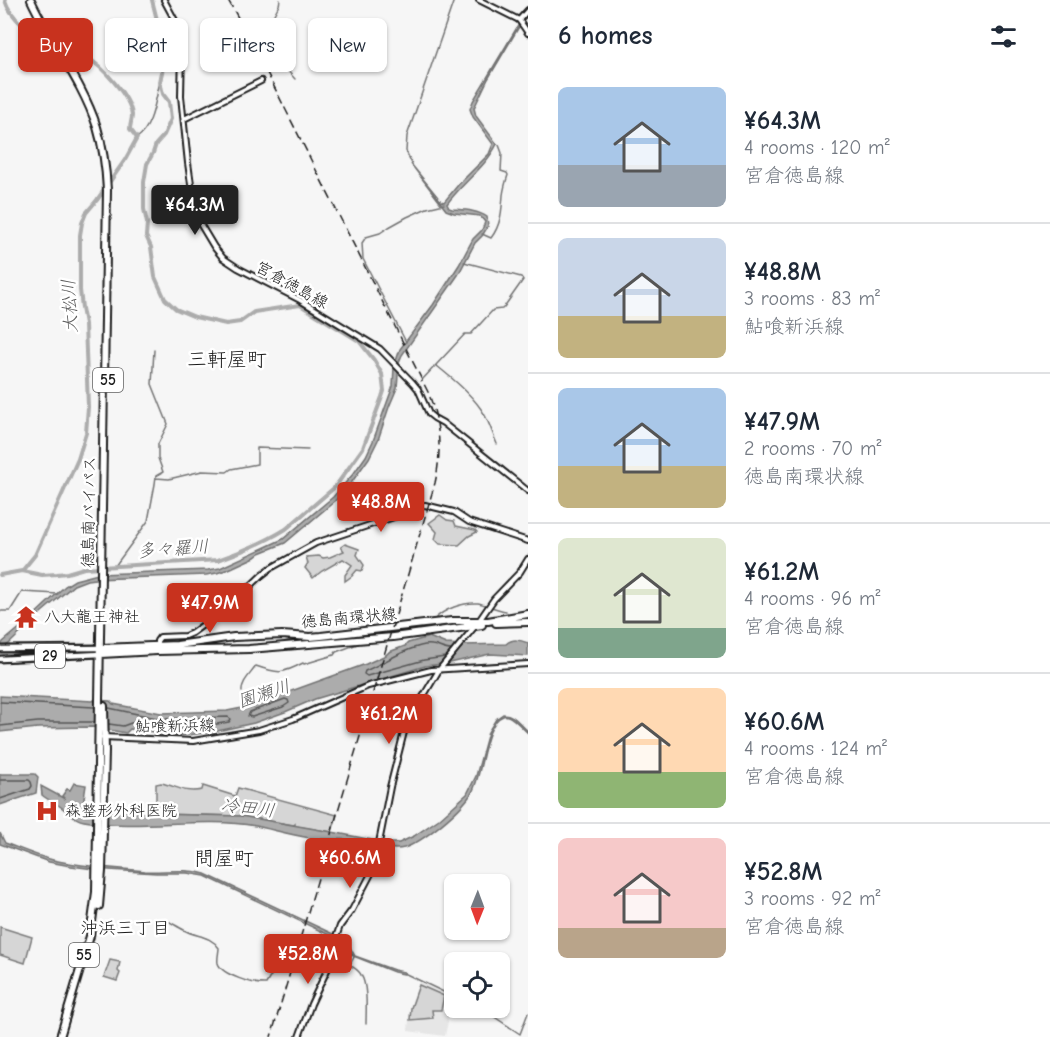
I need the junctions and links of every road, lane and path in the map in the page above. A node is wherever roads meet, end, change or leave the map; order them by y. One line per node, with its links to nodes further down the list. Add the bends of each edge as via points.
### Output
1 (32, 0): 17 (highway, 徳島南バイパス / 55, via 90,101 102,132 107,170)
2 (164, 0): 8 (main road, 宮倉徳島線, via 178,26 182,48)
3 (479, 0): 5 (main road)
4 (528, 10): 5 (main road)
5 (519, 20): 6 (main road)
6 (528, 33)
7 (261, 81): 8 (main road)
8 (184, 119): 9 (main road, 宮倉徳島線, via 197,218 220,254 373,344 417,389 432,417)
9 (528, 491)
10 (528, 541): 15 (main road, via 469,522 454,512 420,506 311,546 266,571 233,603 188,636 160,637)
11 (528, 559): 13 (main road)
12 (528, 614): 13 (highway, 徳島南環状線)
13 (479, 621): 14 (highway, 徳島南環状線); 15 (highway, 徳島南環状線, via 321,636 234,637); 15 (highway, 徳島南環状線, via 393,637 234,651); 20 (main road)
14 (528, 622)
15 (157, 648): 17 (highway, 徳島南環状線)
16 (0, 649): 17 (main road, 29)
17 (103, 651): 18 (main road, 29); 21 (highway, 徳島南バイパス / 55)
18 (0, 659)
19 (528, 664): 20 (main road, 鮎喰新浜線)
20 (440, 669): 21 (main road, 鮎喰新浜線, via 368,686 259,730 193,741); 23 (main road, via 408,720 374,868 340,926 328,968)
21 (101, 735): 22 (highway, 徳島南バイパス / 55, via 105,751 96,903)
22 (62, 1037)
23 (299, 1037)

